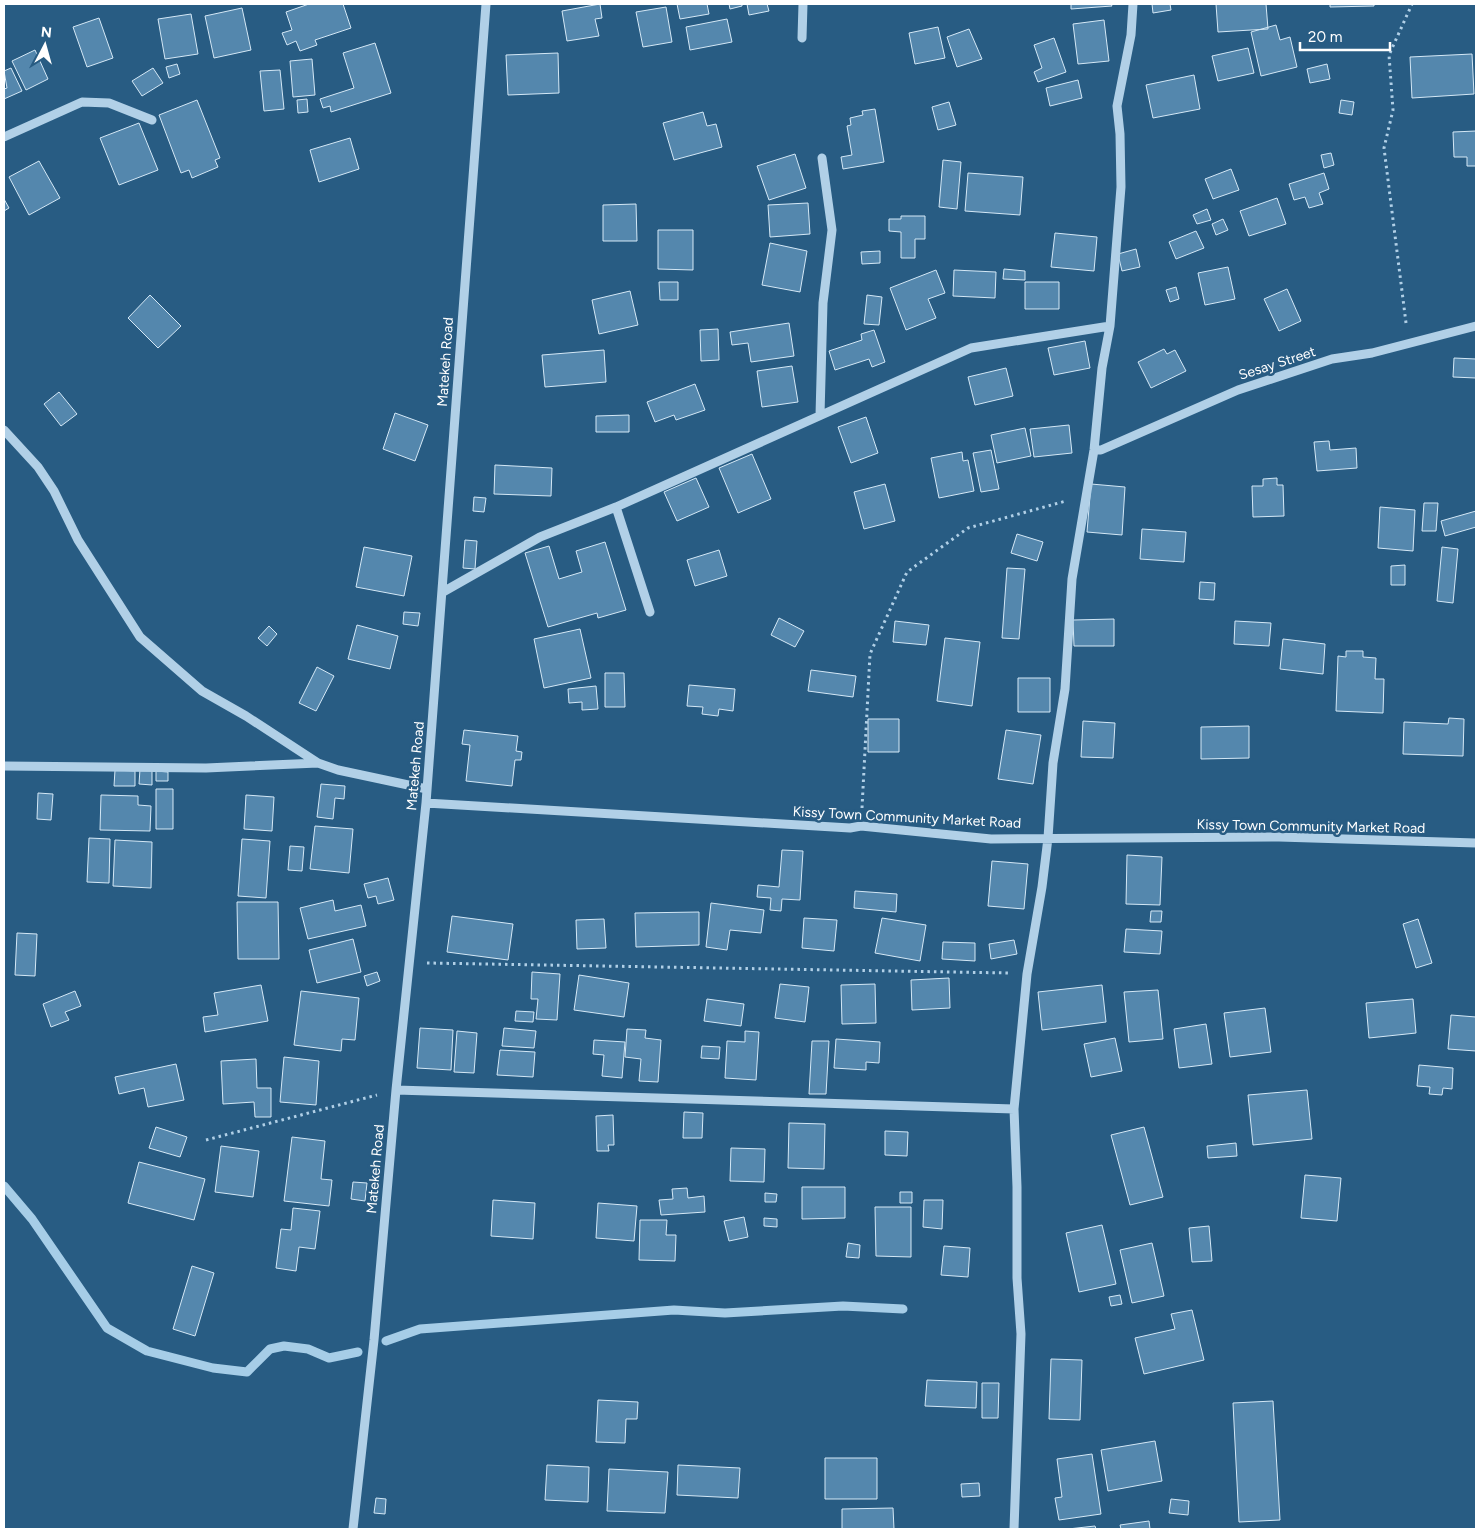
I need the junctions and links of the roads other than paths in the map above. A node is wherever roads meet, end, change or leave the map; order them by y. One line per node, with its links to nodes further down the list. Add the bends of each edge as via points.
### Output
1 (486, 4): 14 (street, Matekeh Road)
2 (802, 4): 4 (street)
3 (1133, 4): 8 (street, via 1131,35 1117,106 1121,187)
4 (802, 38)
5 (152, 120): 6 (street, via 108,103 82,102)
6 (4, 137)
7 (822, 158): 10 (street, via 832,230 823,303)
8 (1110, 326): 10 (street, via 971,348); 12 (street, via 1102,368)
9 (1476, 326): 12 (street, Sesay Street, via 1372,353 1332,359 1238,390 1160,426)
10 (820, 415): 13 (street)
11 (4, 430): 16 (street, via 49,483 78,540 140,637 202,691)
12 (1094, 450): 20 (street, via 1072,579 1065,689 1053,763)
13 (616, 507): 14 (street, via 540,537); 15 (street)
14 (443, 592): 18 (street, Matekeh Road)
15 (650, 612)
16 (318, 763): 17 (street, via 206,768); 18 (street)
17 (4, 766)
18 (427, 789): 19 (street, Matekeh Road)
19 (426, 803): 20 (street, Kissy Town Community Market Road, via 850,828 861,826 991,839); 22 (street, Matekeh Road)
20 (1048, 838): 21 (street, Kissy Town Community Market Road, via 1278,836); 23 (street, via 1027,974)
21 (1476, 843)
22 (396, 1090): 23 (street); 24 (street, Matekeh Road)
23 (1014, 1109): 25 (street, via 1016,1278 1021,1334)
24 (353, 1529)
25 (1014, 1529)

